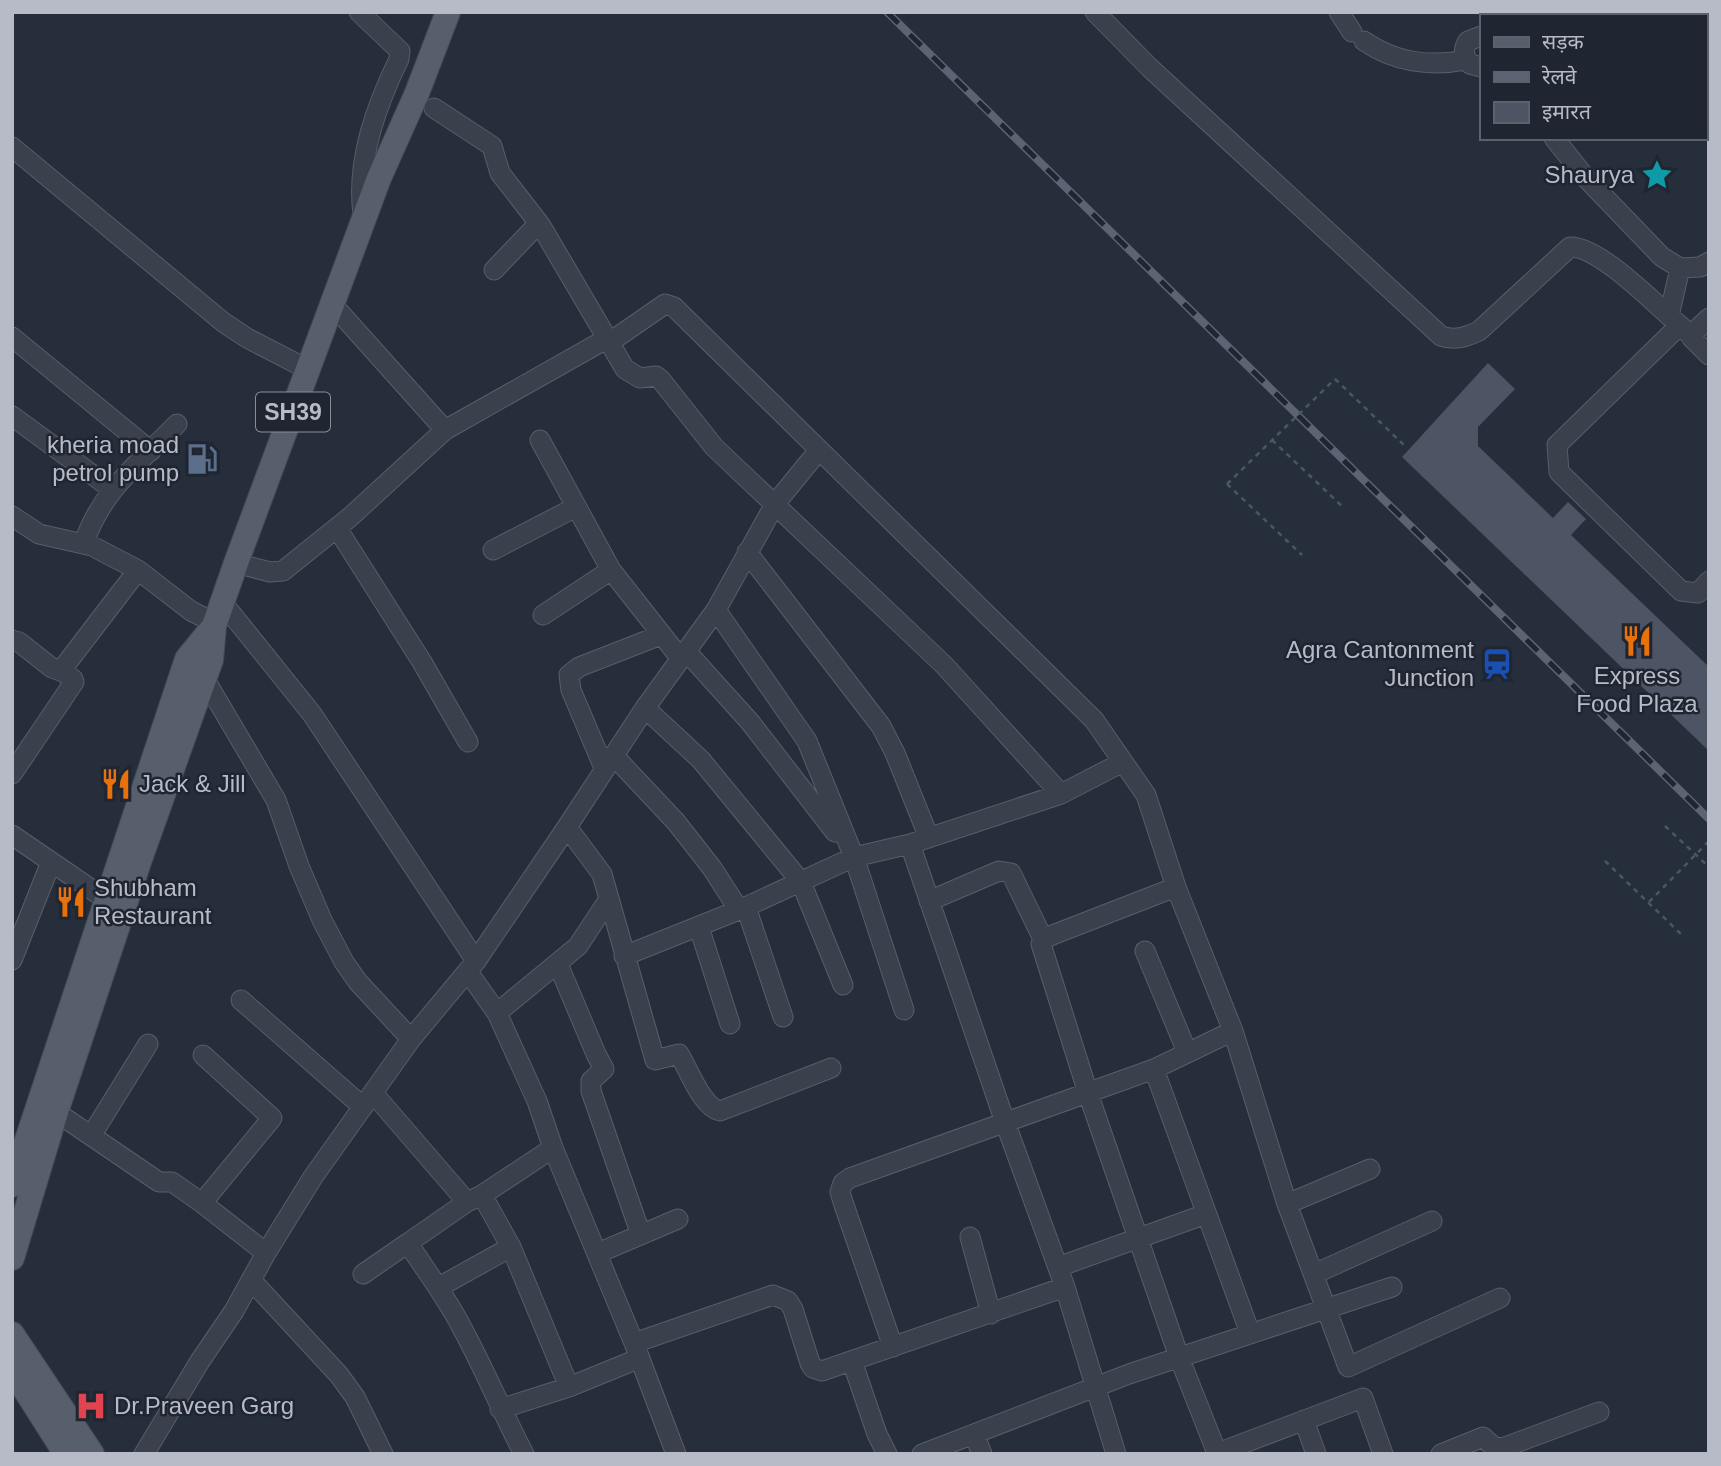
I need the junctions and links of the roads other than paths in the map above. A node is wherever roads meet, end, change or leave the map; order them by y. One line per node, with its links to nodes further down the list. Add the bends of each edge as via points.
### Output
1 (359, 12): 10 (street, via 400,51 365,157)
2 (449, 12): 10 (main road, SH39)
3 (1095, 12): 17 (street, via 1441,336 1451,340 1479,331 1570,247 1589,251 1608,264)
4 (1339, 12): 6 (street, via 1358,36 1378,51 1407,61)
5 (1480, 36): 6 (street, via 1465,45 1464,55)
6 (1474, 63)
7 (434, 108): 11 (street, via 492,146 500,173)
8 (1555, 140): 13 (street, via 1662,257)
9 (12, 147): 21 (street, via 223,322)
10 (364, 221): 15 (main road, SH39)
11 (539, 223): 14 (street); 19 (street)
12 (1709, 262): 13 (street)
13 (1680, 268): 17 (street)
14 (494, 270)
15 (332, 305): 21 (main road, SH39); 24 (street)
16 (1709, 318): 17 (street)
17 (1680, 325): 20 (street); 39 (street, via 1557,445 1559,472 1681,591 1698,593)
18 (12, 337): 27 (street)
19 (609, 340): 24 (street); 26 (street, via 670,304); 29 (street, via 625,369 640,378 662,380 714,447)
20 (1709, 355)
21 (307, 369): 36 (main road, SH39)
22 (12, 416): 28 (street)
23 (177, 424): 27 (street)
24 (444, 430): 32 (street)
25 (540, 440): 30 (street)
26 (818, 450): 29 (street); 51 (street, via 1094,720)
27 (151, 451): 28 (street)
28 (112, 489): 33 (street, via 95,513)
29 (775, 504): 35 (street); 53 (street, via 944,665)
30 (576, 507): 34 (street); 38 (street)
31 (12, 516): 33 (street, via 39,534)
32 (337, 528): 36 (street, via 283,571); 49 (street)
33 (84, 543): 37 (street)
34 (492, 550)
35 (747, 552): 40 (street); 56 (street, via 881,726 895,753)
36 (236, 563): 42 (main road, SH39)
37 (138, 570): 42 (street, via 191,611); 46 (street)
38 (611, 570): 41 (street); 43 (street)
39 (1709, 581)
40 (716, 610): 45 (street); 57 (street, via 807,741)
41 (542, 615)
42 (217, 617): 47 (main road, SH39); 62 (main road, SH39, via 187,659); 71 (street, via 312,714)
43 (661, 635): 45 (street); 50 (street, via 569,675 571,690)
44 (12, 640): 46 (street)
45 (683, 655): 48 (street); 57 (street, via 750,722)
46 (63, 671): 52 (street, via 74,682)
47 (204, 678): 79 (street, via 276,800 322,920 344,962); 87 (main road, SH39)
48 (645, 708): 50 (street); 59 (street, via 701,760)
49 (468, 741)
50 (608, 762): 54 (street); 64 (street, via 676,822)
51 (1123, 762): 53 (street); 60 (street, via 1146,795)
52 (12, 774)
53 (1061, 794): 56 (street)
54 (567, 827): 61 (street, via 598,867); 71 (street)
55 (12, 835): 58 (street)
56 (919, 841): 57 (street); 63 (street)
57 (852, 853): 59 (street); 74 (street)
58 (51, 862): 62 (street); 69 (street)
59 (801, 882): 64 (street); 72 (street)
60 (1176, 887): 66 (street); 78 (street)
61 (609, 899): 68 (street); 70 (street, via 578,946)
62 (107, 900): 92 (main road, SH39)
63 (929, 901): 66 (street, via 999,872 1011,873); 88 (street)
64 (742, 909): 65 (street); 76 (street)
65 (699, 927): 68 (street); 77 (street)
66 (1043, 939): 85 (street)
67 (1145, 951): 81 (street)
68 (624, 956): 83 (street, via 654,1059 679,1054 714,1110)
69 (12, 960)
70 (558, 964): 75 (street); 99 (street, via 604,1069 591,1081 591,1091)
71 (472, 967): 75 (street); 79 (street)
72 (843, 985)
73 (241, 1000): 86 (street)
74 (904, 1010)
75 (497, 1013): 90 (street)
76 (783, 1017)
77 (730, 1024)
78 (1233, 1031): 81 (street); 95 (street)
79 (411, 1039): 86 (street)
80 (148, 1044): 89 (street)
81 (1187, 1052): 84 (street)
82 (203, 1055): 94 (street, via 272,1118)
83 (831, 1068)
84 (1154, 1069): 85 (street); 96 (street)
85 (1088, 1093): 88 (street); 101 (street)
86 (368, 1100): 93 (street); 104 (street)
87 (56, 1112): 89 (street); 92 (main road, SH39)
88 (1005, 1122): 107 (street); 119 (street, via 843,1183 840,1192)
89 (91, 1136): 94 (street, via 159,1182 172,1182)
90 (553, 1148): 93 (street); 105 (street)
91 (1370, 1169): 95 (street)
92 (21, 1174): 106 (main road, SH39)
93 (475, 1198): 102 (street); 103 (street)
94 (202, 1203): 104 (street)
95 (1287, 1204): 109 (street)
96 (1206, 1214): 101 (street); 117 (street)
97 (678, 1219): 99 (street)
98 (1432, 1221): 109 (street)
99 (640, 1235): 105 (street)
100 (970, 1237): 116 (street)
101 (1139, 1239): 107 (street); 121 (street)
102 (408, 1243): 108 (street); 111 (street)
103 (511, 1247): 111 (street); 126 (street)
104 (266, 1252): 110 (street)
105 (598, 1253): 120 (street)
106 (12, 1258)
107 (1058, 1267): 112 (street)
108 (363, 1274)
109 (1314, 1274): 115 (street)
110 (251, 1280): 135 (street); 136 (street, via 339,1375)
111 (439, 1287): 128 (street)
112 (1065, 1287): 116 (street); 125 (street)
113 (1392, 1287): 115 (street)
114 (1500, 1298): 123 (street)
115 (1326, 1308): 117 (street); 123 (street)
116 (991, 1314): 119 (street)
117 (1250, 1333): 121 (street)
118 (12, 1334): 134 (main road)
119 (893, 1347): 122 (street)
120 (637, 1351): 122 (street, via 774,1295 793,1308 813,1368 822,1371); 126 (street); 138 (street)
121 (1179, 1357): 125 (street); 132 (street)
122 (852, 1361): 139 (street)
123 (1348, 1367): 127 (street)
124 (12, 1369): 133 (main road)
125 (1097, 1386): 131 (street); 142 (street)
126 (569, 1387): 128 (street)
127 (1363, 1398): 130 (street); 144 (street)
128 (500, 1409): 137 (street)
129 (1599, 1412): 145 (street, via 1502,1448 1483,1437)
130 (1304, 1420): 132 (street); 143 (street)
131 (974, 1434): 140 (street); 141 (street)
132 (1216, 1453)
133 (66, 1454)
134 (92, 1454)
135 (144, 1454)
136 (383, 1454)
137 (524, 1454)
138 (676, 1454)
139 (887, 1454)
140 (922, 1454)
141 (982, 1454)
142 (1116, 1454)
143 (1316, 1454)
144 (1383, 1454)
145 (1441, 1454)

